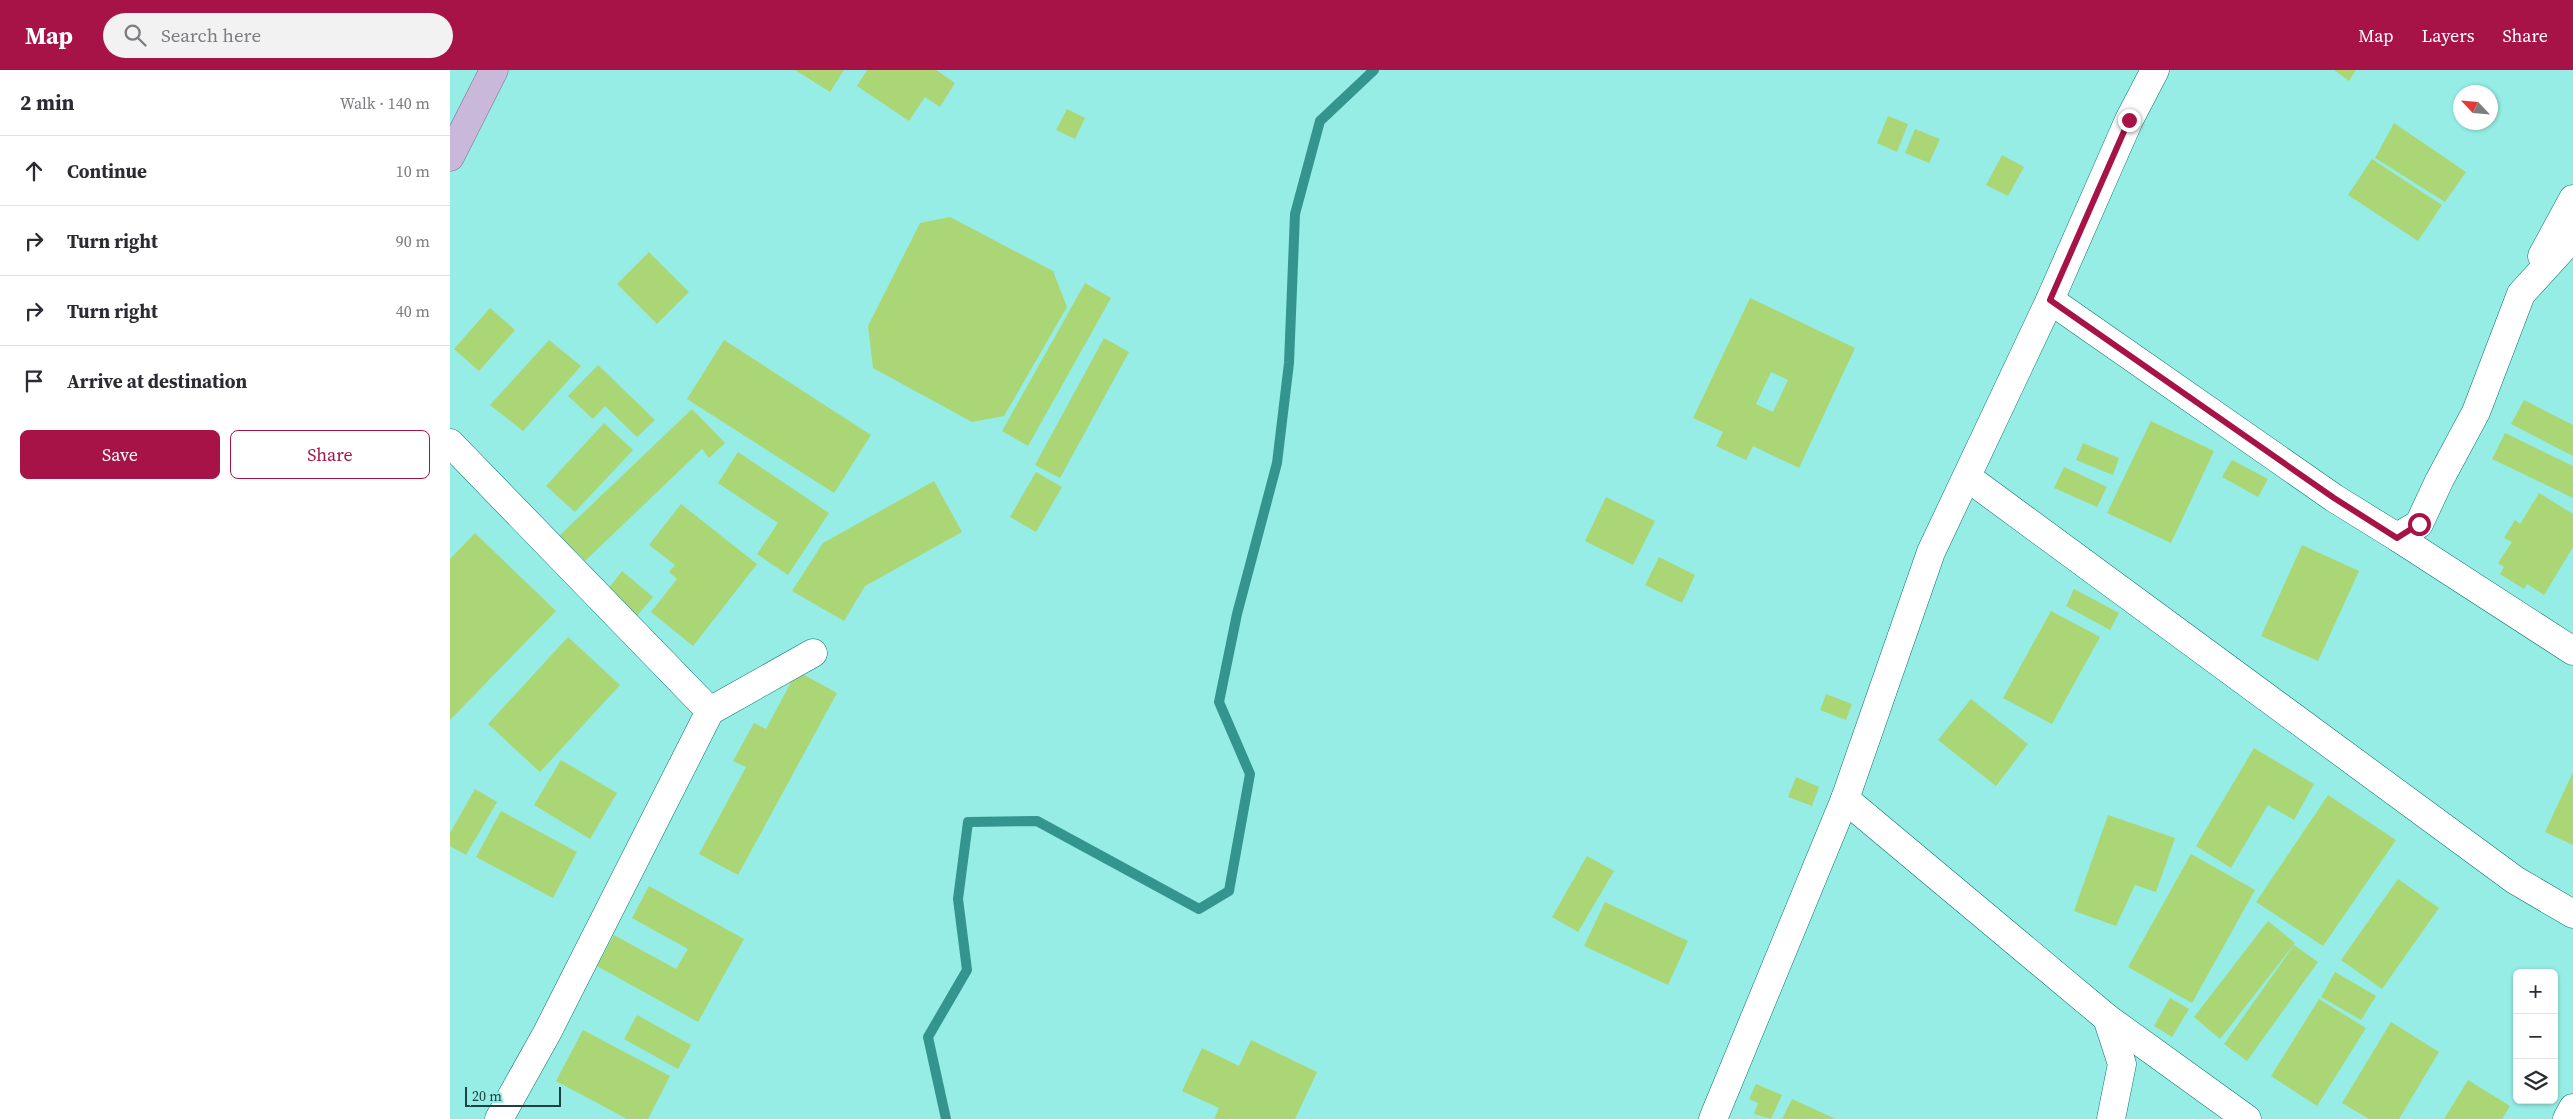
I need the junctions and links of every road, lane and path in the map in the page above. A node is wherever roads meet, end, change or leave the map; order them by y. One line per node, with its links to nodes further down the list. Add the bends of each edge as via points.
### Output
1 (494, 70): 3 (main road)
2 (2155, 70): 7 (street, via 2129,120)
3 (450, 157)
4 (2573, 199): 6 (street)
5 (2573, 237): 6 (street)
6 (2521, 294): 10 (street, via 2476,412 2419,524)
7 (2050, 300): 9 (street); 10 (street, via 2334,498)
8 (450, 443): 13 (street)
9 (1967, 477): 14 (street, via 1931,552); 15 (street, via 2515,880)
10 (2397, 538): 11 (street)
11 (2573, 651)
12 (813, 653): 13 (street)
13 (710, 712): 18 (street, via 547,1033)
14 (1845, 799): 16 (street); 19 (street)
15 (2573, 914)
16 (2107, 1018): 20 (street, via 2122,1064); 21 (street)
17 (2573, 1108): 22 (street)
18 (499, 1119)
19 (1713, 1119)
20 (2111, 1119)
21 (2247, 1119)
22 (2567, 1119)

